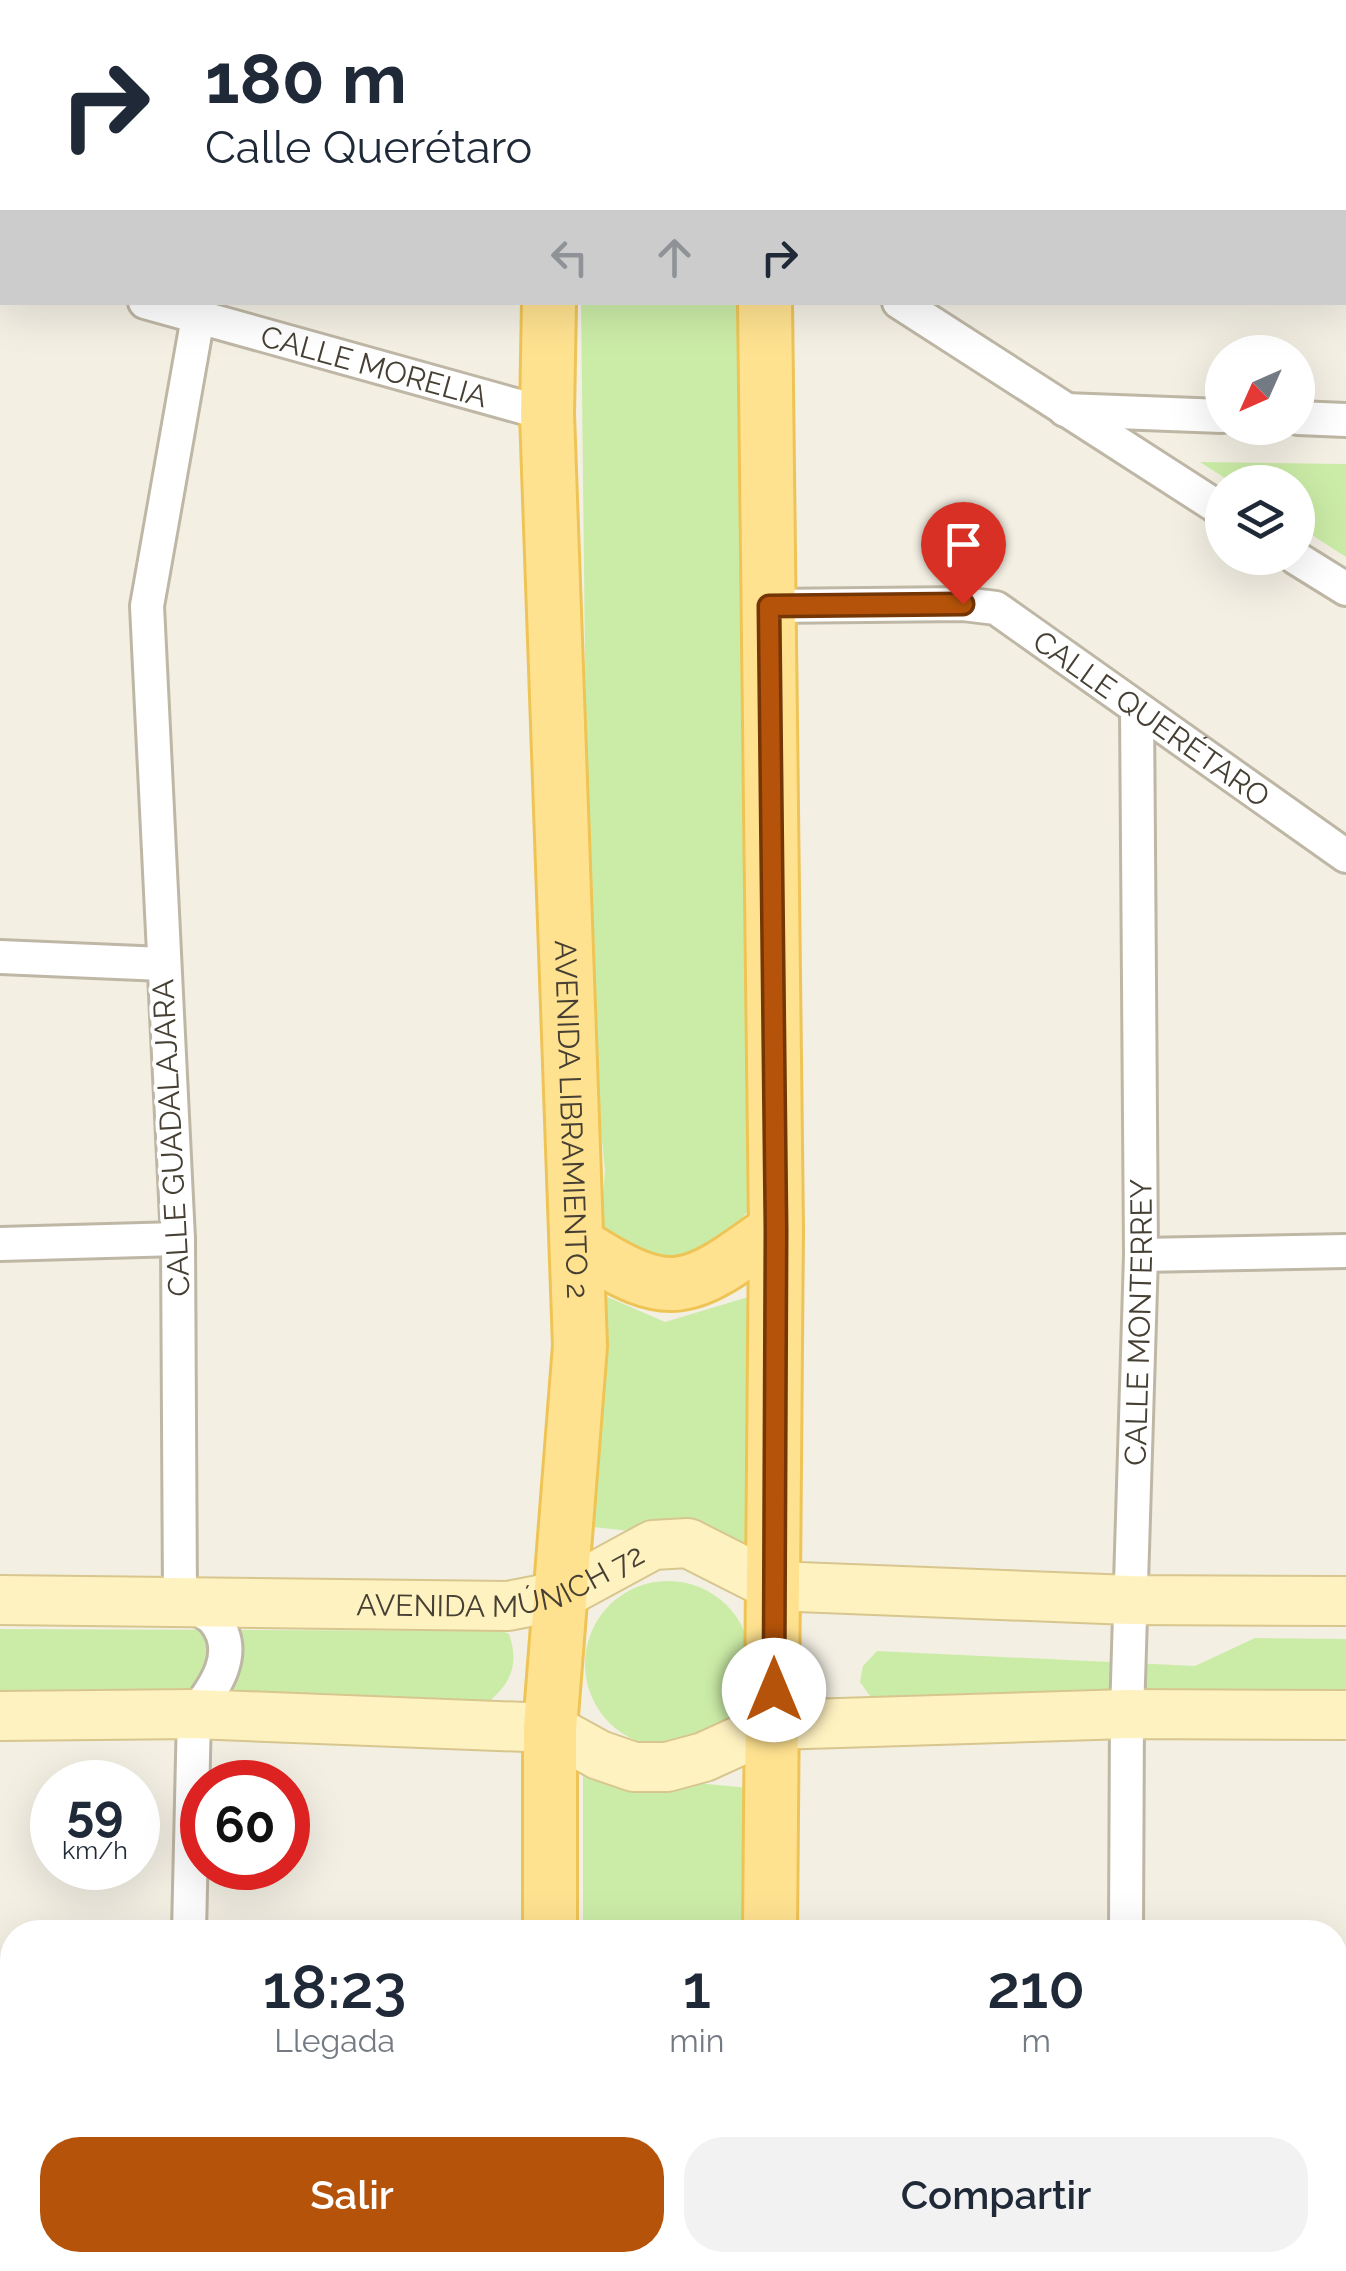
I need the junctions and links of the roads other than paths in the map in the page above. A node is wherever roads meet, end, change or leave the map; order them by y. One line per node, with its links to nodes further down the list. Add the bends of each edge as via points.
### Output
1 (156, 305): 5 (street, CALLE MORELIA)
2 (548, 305): 7 (main road, AVENIDA LIBRAMIENTO 2)
3 (766, 305): 14 (main road)
4 (904, 305): 6 (street)
5 (198, 317): 7 (street, CALLE MORELIA); 18 (street, CALLE GUADALAJARA, via 147,606)
6 (1065, 410): 8 (street); 11 (street)
7 (548, 414): 22 (main road, AVENIDA LIBRAMIENTO 2)
8 (1205, 415)
9 (1315, 419): 10 (street)
10 (1346, 420)
11 (1205, 499)
12 (1315, 570): 13 (street)
13 (1346, 589)
14 (769, 606): 15 (street, CALLE QUERÉTARO, via 996,608); 19 (main road)
15 (1138, 710): 16 (street, CALLE QUERÉTARO); 24 (street, CALLE MONTERREY)
16 (1346, 856)
17 (0, 957): 18 (street)
18 (163, 964): 20 (street, CALLE GUADALAJARA)
19 (776, 1230): 22 (main road, via 712,1275 680,1286 645,1281); 25 (main road)
20 (178, 1240): 21 (street); 28 (street, CALLE GUADALAJARA)
21 (0, 1244)
22 (578, 1244): 26 (main road, AVENIDA LIBRAMIENTO 2, via 580,1346)
23 (1346, 1251): 24 (street)
24 (1141, 1255): 29 (street, CALLE MONTERREY)
25 (773, 1586): 26 (main road, AVENIDA MÚNICH 72, via 688,1543 653,1545); 29 (main road, AVENIDA MÚNICH 72); 35 (main road)
26 (559, 1596): 28 (main road, AVENIDA MÚNICH 72, via 508,1606); 36 (main road, AVENIDA LIBRAMIENTO 2)
27 (0, 1600): 28 (main road, AVENIDA MÚNICH 72)
28 (180, 1600): 31 (street, via 214,1620 225,1643 215,1688)
29 (1130, 1600): 30 (main road, AVENIDA MÚNICH 72); 32 (street, CALLE MONTERREY)
30 (1346, 1602)
31 (194, 1714): 34 (main road); 36 (main road); 37 (street)
32 (1127, 1714): 33 (main road); 35 (main road); 40 (street, CALLE MONTERREY)
33 (1346, 1715)
34 (0, 1716)
35 (774, 1725): 36 (main road, via 667,1768 600,1755); 39 (main road)
36 (550, 1728): 38 (main road, AVENIDA LIBRAMIENTO 2)
37 (189, 1920)
38 (550, 1920)
39 (770, 1920)
40 (1126, 1920)

